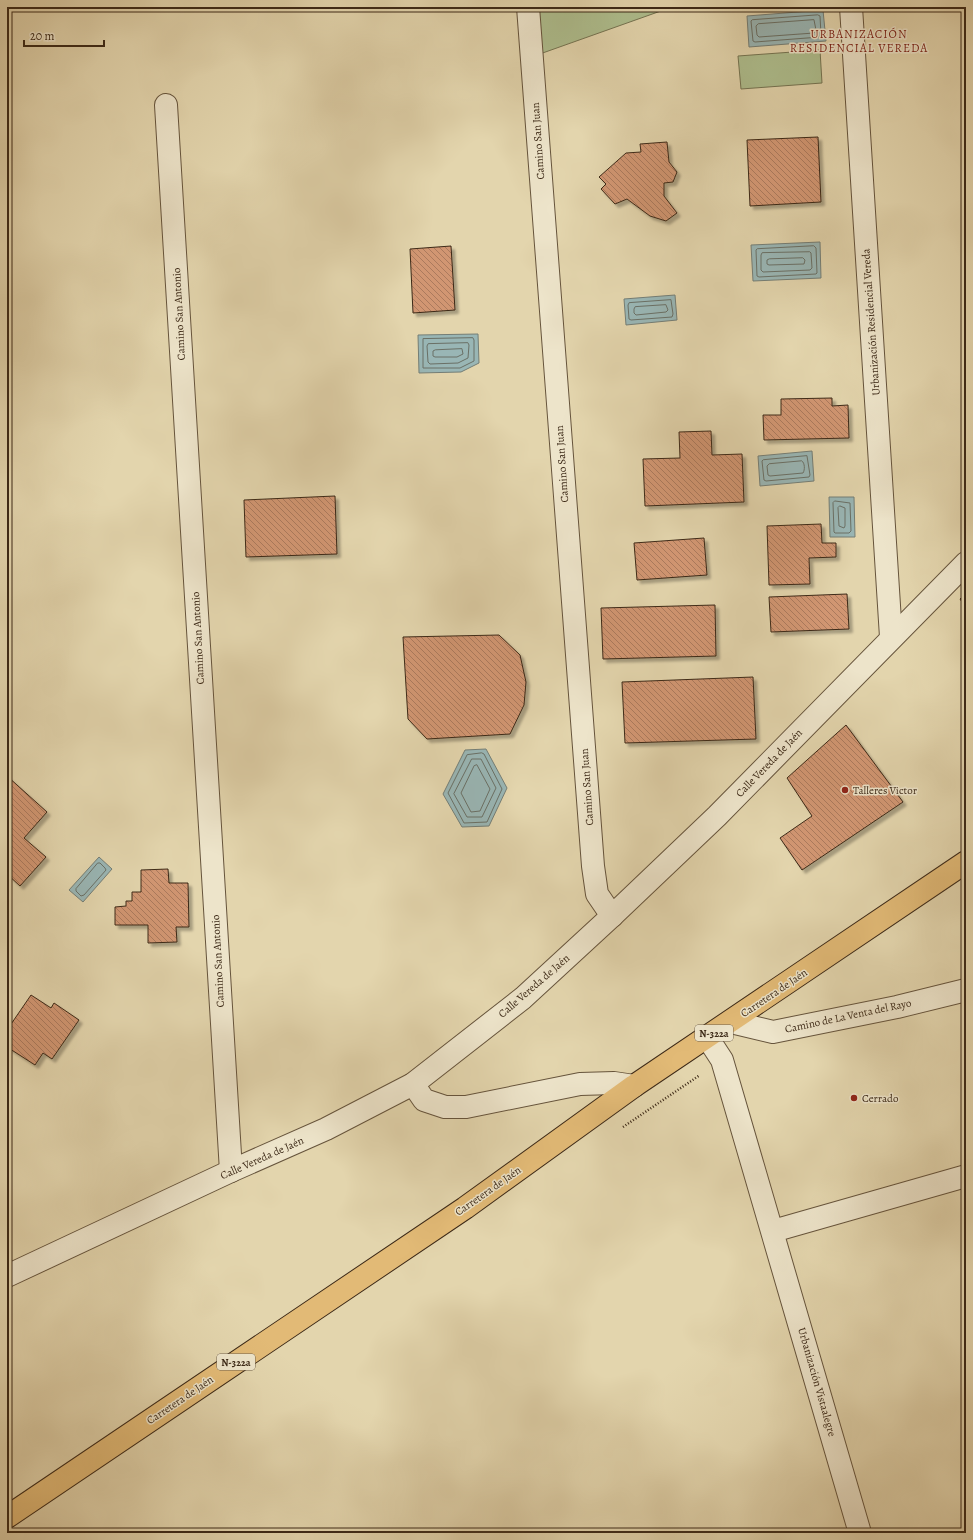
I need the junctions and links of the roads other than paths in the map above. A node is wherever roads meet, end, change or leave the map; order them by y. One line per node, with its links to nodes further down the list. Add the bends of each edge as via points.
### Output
1 (528, 7): 7 (street, Camino San Juan, via 592,866 597,894)
2 (851, 7): 5 (street, Urbanización Residencial Vereda)
3 (166, 105): 13 (street, Camino San Antonio)
4 (966, 563): 5 (street, Calle Vereda de Jaén)
5 (891, 637): 7 (street, Calle Vereda de Jaén, via 717,816)
6 (966, 862): 9 (highway, Carretera de Jaén / N-322a)
7 (612, 916): 11 (street, Calle Vereda de Jaén, via 522,998)
8 (966, 990): 9 (street, Camino de La Venta del Rayo, via 773,1032)
9 (731, 1022): 10 (highway, Carretera de Jaén / N-322a)
10 (707, 1037): 12 (highway, Carretera de Jaén / N-322a); 15 (street, Urbanización Vistaalegre, via 722,1060)
11 (413, 1084): 12 (street, via 424,1100 444,1107 466,1107 580,1084 614,1083); 13 (street, Calle Vereda de Jaén, via 326,1129)
12 (634, 1086): 17 (highway, Carretera de Jaén / N-322a, via 465,1208)
13 (231, 1171): 16 (street, Calle Vereda de Jaén)
14 (966, 1176): 15 (street)
15 (773, 1232): 18 (street, Urbanización Vistaalegre)
16 (7, 1276)
17 (7, 1517)
18 (860, 1533)

